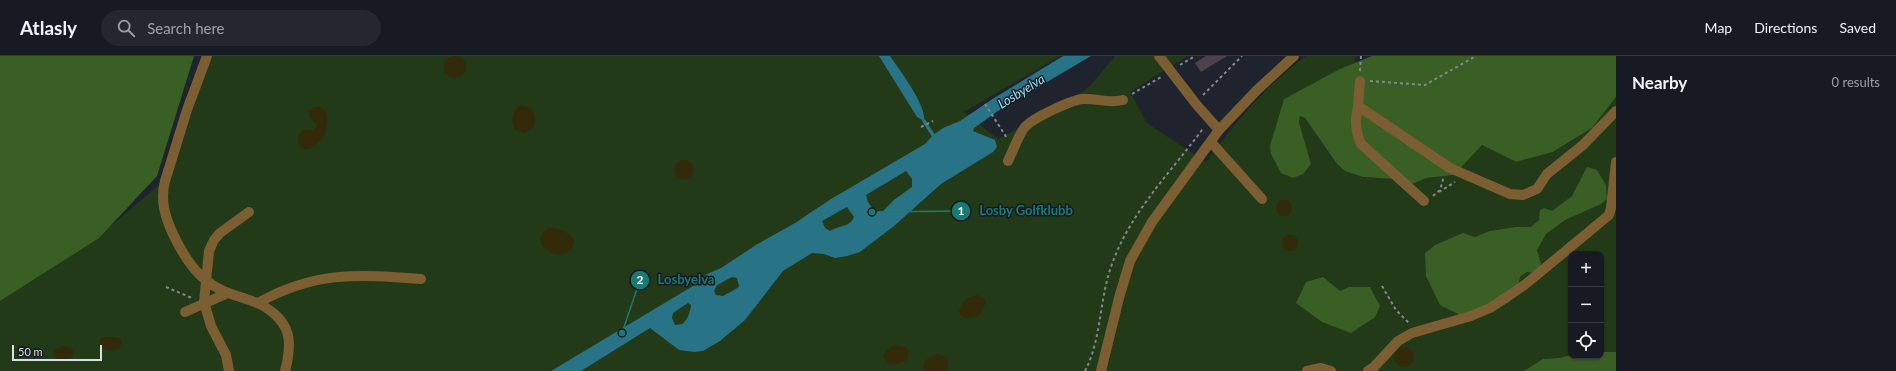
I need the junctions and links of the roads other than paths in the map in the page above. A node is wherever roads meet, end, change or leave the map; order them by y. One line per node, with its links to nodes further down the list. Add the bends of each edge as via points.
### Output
1 (207, 56): 16 (street, via 187,110 162,192 165,212 179,246)
2 (1159, 56): 8 (street)
3 (1294, 56): 8 (street)
4 (1360, 81): 6 (street)
5 (1123, 100): 10 (street, via 1111,103 1084,99 1054,110 1024,127)
6 (1358, 106): 7 (street, via 1445,165 1510,194 1522,196 1537,189 1547,174 1583,145); 13 (street, via 1355,121 1361,144)
7 (1616, 111)
8 (1219, 130): 9 (street)
9 (1211, 142): 12 (street); 23 (street, via 1152,222 1130,261 1118,298)
10 (1008, 160)
11 (1616, 162): 26 (street, via 1609,215 1527,283 1490,308 1419,331 1398,341)
12 (1262, 199)
13 (1424, 201)
14 (249, 212): 16 (street, via 214,240 209,251)
15 (421, 279): 19 (street, via 368,275 323,278 276,292)
16 (206, 281): 17 (street); 18 (street)
17 (228, 293): 18 (street); 19 (street)
18 (204, 302): 20 (street); 21 (street)
19 (258, 303): 22 (street, via 274,313 287,332 289,348)
20 (185, 312)
21 (230, 371)
22 (285, 371)
23 (1101, 371)
24 (1307, 371): 25 (street, via 1321,368)
25 (1332, 371)
26 (1368, 371)

